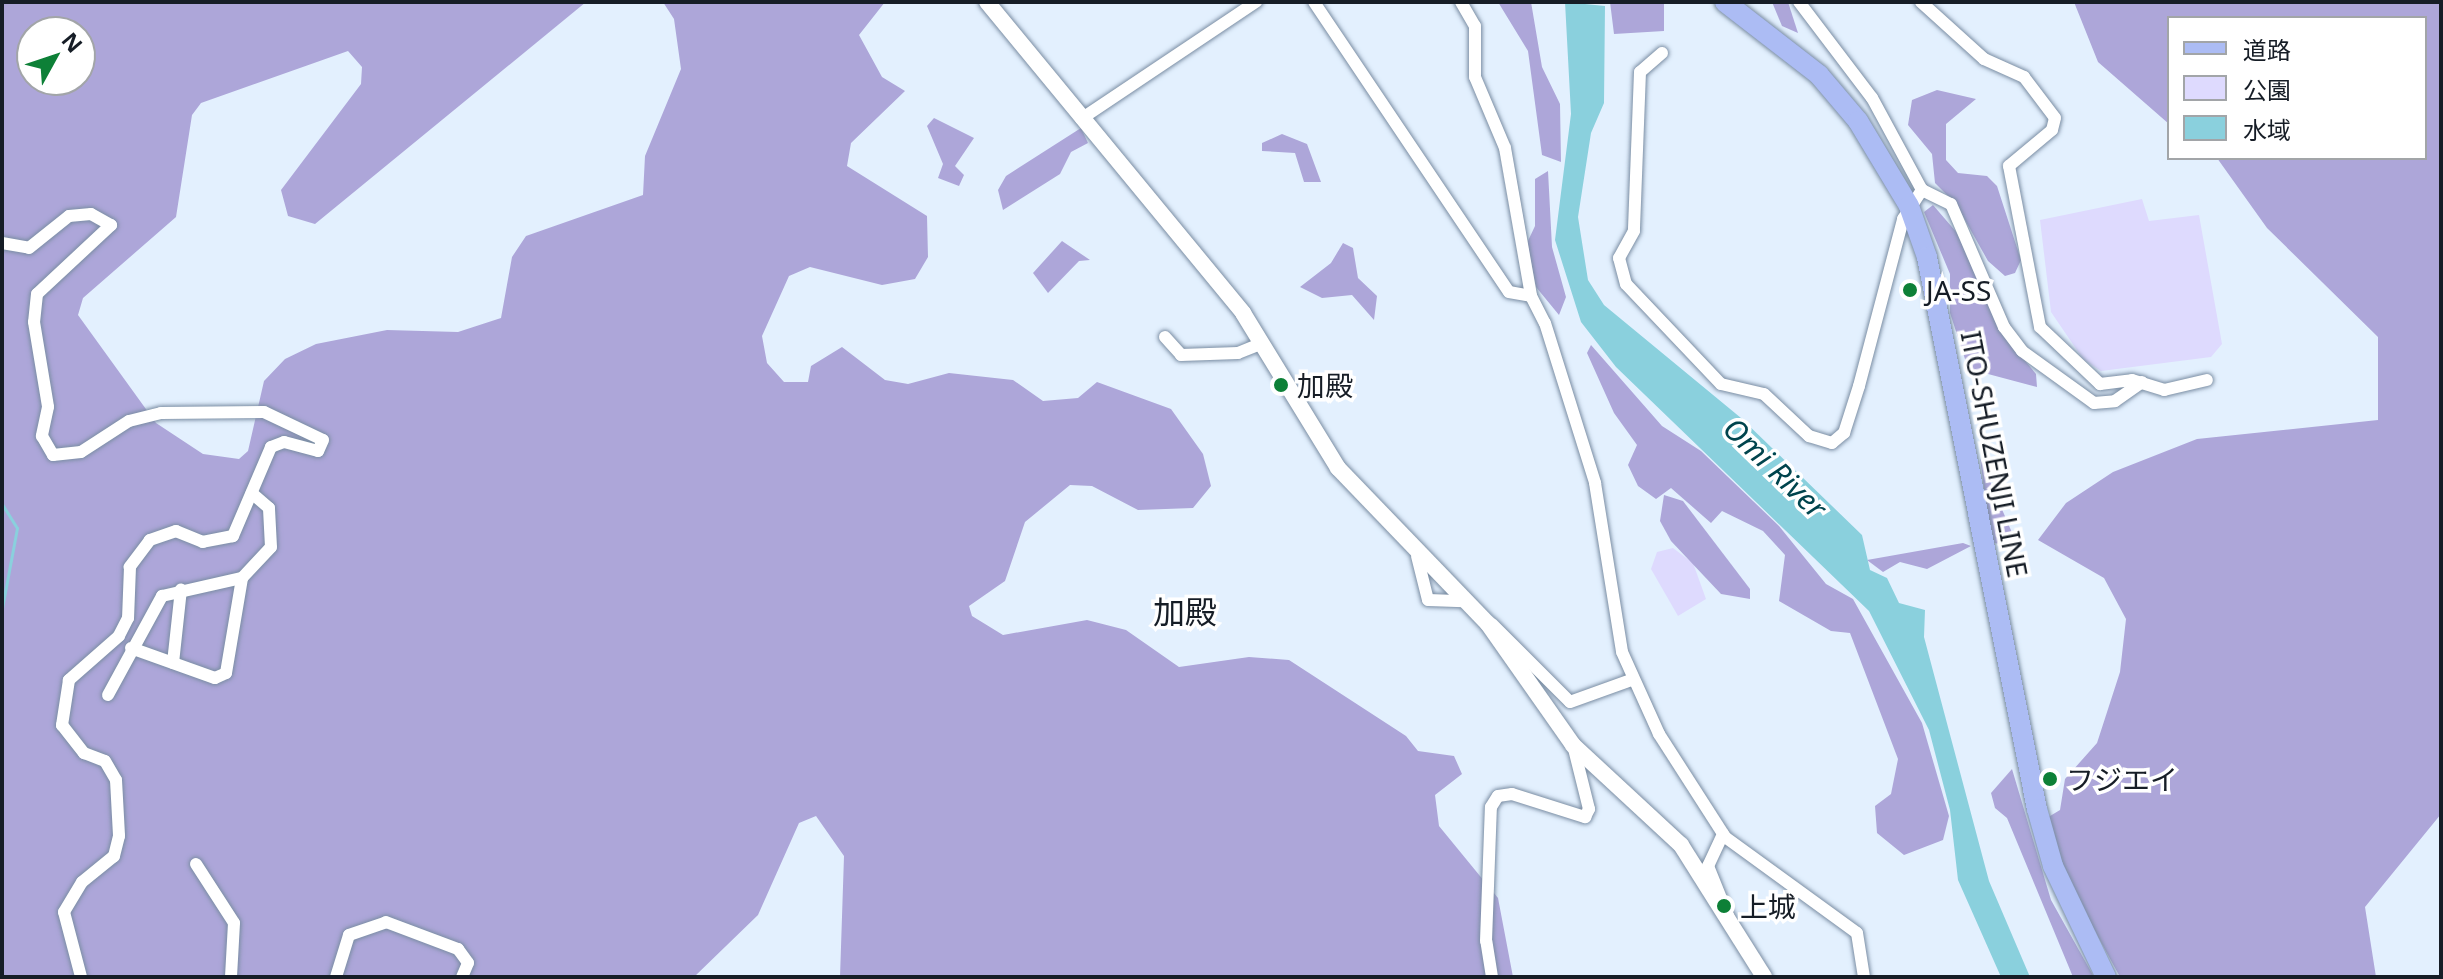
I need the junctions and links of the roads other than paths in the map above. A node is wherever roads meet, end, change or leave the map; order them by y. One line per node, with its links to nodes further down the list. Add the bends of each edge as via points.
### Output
1 (987, 2): 11 (street, via 1042,61)
2 (1255, 2): 11 (street)
3 (1314, 2): 14 (street, via 1509,292)
4 (1461, 2): 14 (street, via 1475,26 1475,77 1505,148)
5 (1725, 2): 12 (main road, ITO-SHUZENJI LINE, via 1819,75)
6 (1799, 2): 9 (street)
7 (1807, 2): 9 (street)
8 (1921, 2): 18 (street, via 1984,59 2024,77 2055,118 2052,130 2009,166 2040,327 2091,381)
9 (1806, 17): 12 (street, via 1872,98)
10 (1662, 53): 12 (street, via 1640,72 1634,231 1619,258 1626,284 1721,384 1764,394 1822,443 1844,433)
11 (1081, 119): 16 (street)
12 (1916, 198): 18 (street, via 1951,204 2004,327 2022,351 2094,403 2115,401); 40 (main road, ITO-SHUZENJI LINE, via 2037,809 2053,866)
13 (2, 243): 19 (street, via 29,248 69,216 91,214 111,225 106,237 65,261 34,305 48,407 42,436 53,455 71,455 129,421 161,413 264,412 323,440 318,451 284,442 271,447)
14 (1531, 296): 27 (street, via 1576,407)
15 (1165, 337): 16 (street, via 1181,355 1238,353)
16 (1263, 343): 20 (street, via 1338,468)
17 (2207, 380): 18 (street, via 2164,390)
18 (2142, 382)
19 (252, 493): 21 (street, via 269,508 271,547); 33 (street, via 237,529 219,544 176,531 150,540 130,567 128,618 119,636 85,663 63,697 62,725 71,741 105,761 116,780 119,825 114,856 82,882 64,912)
20 (1417, 556): 23 (street); 23 (street, via 1428,600)
21 (242, 578): 22 (street); 26 (street, via 226,673 215,678)
22 (181, 589): 25 (street, via 154,605); 26 (street)
23 (1464, 601): 24 (street)
24 (1486, 621): 27 (street, via 1570,702); 29 (street)
25 (131, 648): 26 (street); 28 (street)
26 (173, 663)
27 (1631, 680): 30 (street)
28 (108, 695)
29 (1573, 745): 32 (street, via 1681,845); 37 (street, via 1589,809 1585,817 1512,794 1491,807)
30 (1723, 834): 32 (street, via 1708,866); 39 (street, via 1857,933)
31 (196, 864): 34 (street, via 234,923)
32 (1731, 923): 38 (street)
33 (81, 977)
34 (231, 977)
35 (336, 977): 36 (street, via 349,935 386,922 458,949 468,963)
36 (462, 977)
37 (1492, 977)
38 (1764, 977)
39 (1864, 977)
40 (2106, 977)

